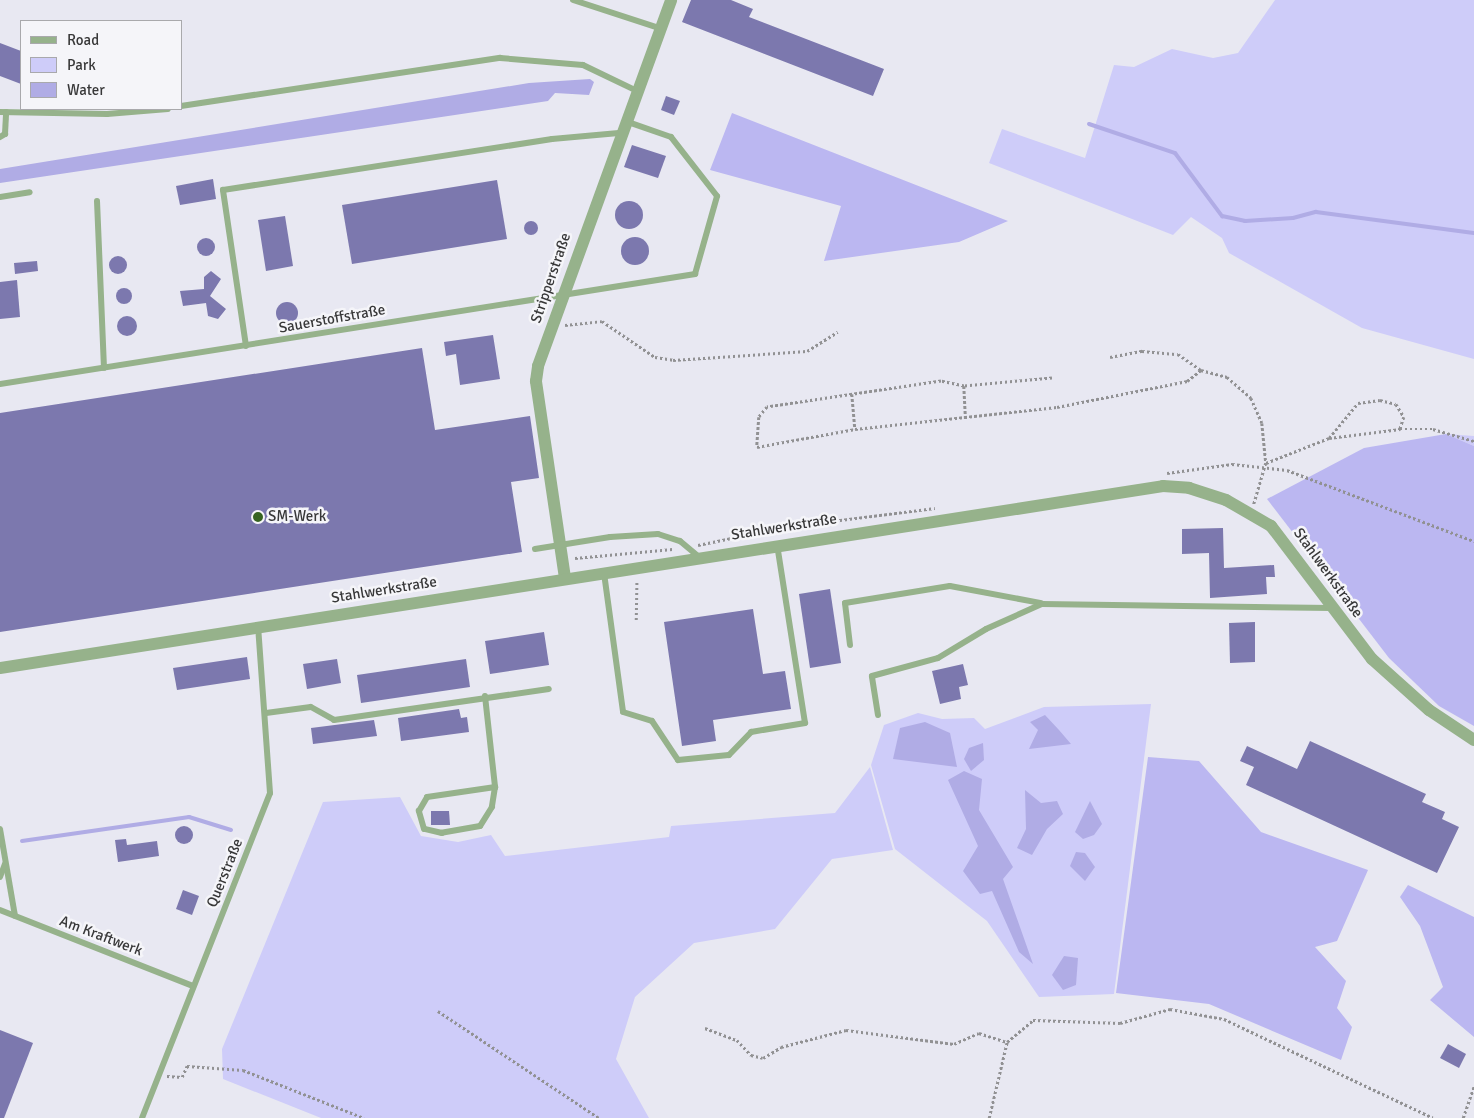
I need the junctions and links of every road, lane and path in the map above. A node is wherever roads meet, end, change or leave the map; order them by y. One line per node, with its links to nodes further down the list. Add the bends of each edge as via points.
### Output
1 (572, 0): 3 (lane)
2 (671, 0): 3 (street, Stripperstraße)
3 (659, 28): 4 (street, Stripperstraße)
4 (635, 90): 5 (lane, via 583,65 500,58); 8 (street, Stripperstraße)
5 (182, 106)
6 (156, 110): 7 (lane, via 107,114)
7 (3, 112): 10 (lane, via 5,134)
8 (624, 121): 9 (street, Stripperstraße); 14 (lane, Sauerstoffstraße, via 671,137 717,196 695,274)
9 (619, 134): 14 (street, Stripperstraße); 17 (lane, via 552,139 223,190)
10 (0, 137)
11 (30, 192): 12 (lane)
12 (0, 197)
13 (97, 201): 19 (lane)
14 (563, 292): 15 (street, Stripperstraße); 17 (lane, Sauerstoffstraße)
15 (551, 326): 16 (path, via 602,322 654,357 673,360 807,351); 37 (street, Stripperstraße, via 536,381)
16 (838, 332)
17 (246, 346): 19 (lane, Sauerstoffstraße)
18 (1110, 357): 20 (path, via 1142,351 1178,354)
19 (104, 368): 22 (lane, Sauerstoffstraße)
20 (1201, 370): 25 (path, via 1187,381 1130,393); 30 (path, via 1226,377 1251,398 1267,438)
21 (1052, 378): 23 (path)
22 (0, 384)
23 (964, 386): 24 (path, via 941,381); 25 (path)
24 (852, 394): 27 (path); 27 (path, via 767,407 758,417 757,447)
25 (966, 418): 27 (path)
26 (1400, 429): 28 (path); 28 (path, via 1404,417 1396,404 1380,400 1358,403); 29 (path, via 1433,429)
27 (855, 430)
28 (1329, 438): 30 (path)
29 (1474, 441)
30 (1266, 463): 31 (path)
31 (1251, 512): 32 (street, Stahlwerkstraße, via 1189,488 1163,486); 39 (street, Stahlwerkstraße, via 1284,540)
32 (777, 545): 34 (street, Stahlwerkstraße); 36 (lane, via 805,723 751,732 729,755 678,760 652,721 624,712)
33 (535, 549): 34 (lane, bridge, via 658,534 680,541)
34 (699, 557): 35 (street, Stahlwerkstraße)
35 (634, 561): 36 (street, Stahlwerkstraße); 40 (path)
36 (603, 572): 37 (street, Stahlwerkstraße)
37 (565, 578): 41 (street, Stahlwerkstraße)
38 (1042, 604): 39 (lane); 42 (lane, via 950,586 845,603); 47 (lane, via 986,629 938,658 872,676)
39 (1331, 608): 48 (street, Stahlwerkstraße, via 1401,686)
40 (636, 620)
41 (258, 626): 43 (street, Stahlwerkstraße); 46 (lane, Querstraße)
42 (850, 645)
43 (0, 668)
44 (549, 688): 45 (lane)
45 (485, 696): 46 (lane, via 334,720 311,707); 49 (lane)
46 (266, 713): 55 (lane, Querstraße, via 270,793)
47 (878, 715)
48 (1474, 740)
49 (495, 787): 49 (lane, via 492,807 480,826 442,833 424,829 419,811 427,797)
50 (0, 829): 51 (lane)
51 (6, 862): 52 (lane); 54 (lane)
52 (0, 877)
53 (0, 910): 54 (lane, Am Kraftwerk)
54 (15, 916): 55 (lane, Am Kraftwerk)
55 (193, 986): 59 (lane, Querstraße)
56 (438, 1011): 63 (path)
57 (705, 1028): 58 (path, via 737,1040 751,1055 763,1058 781,1047 846,1030 954,1044 979,1033)
58 (1007, 1042): 64 (path); 65 (path, via 1033,1020 1120,1023 1170,1009 1195,1011 1284,1045)
59 (160, 1074): 61 (lane, Querstraße); 62 (path, via 182,1077 187,1066 243,1070)
60 (1474, 1086): 66 (path)
61 (142, 1118)
62 (364, 1118)
63 (599, 1118)
64 (989, 1118)
65 (1433, 1118)
66 (1463, 1118)

